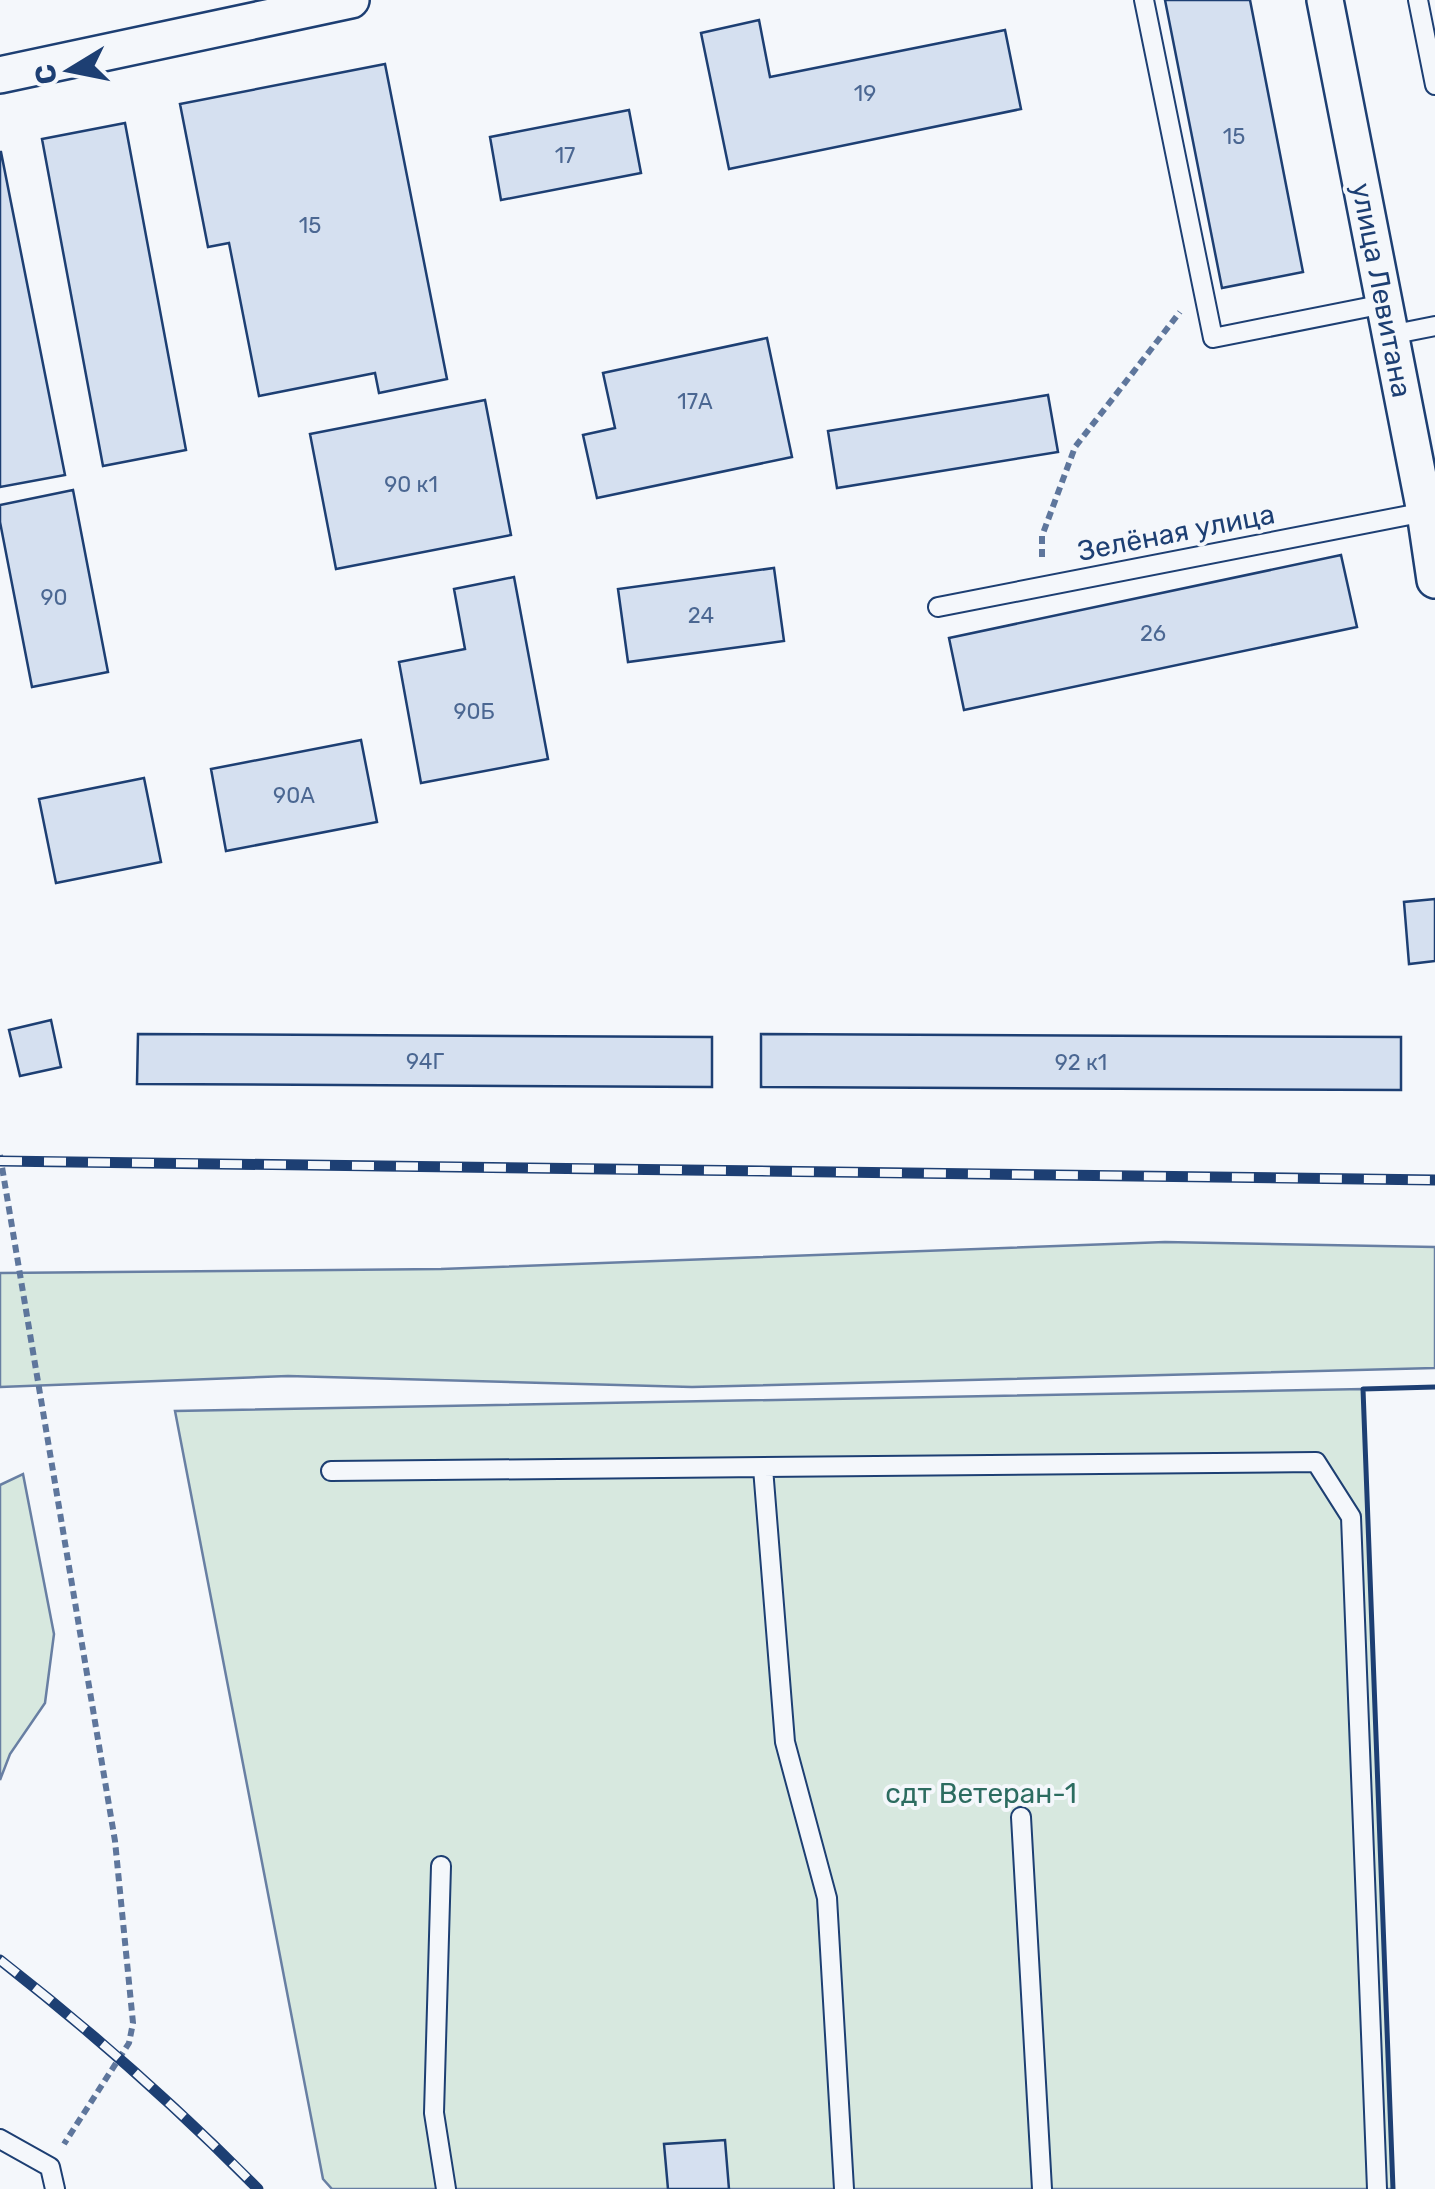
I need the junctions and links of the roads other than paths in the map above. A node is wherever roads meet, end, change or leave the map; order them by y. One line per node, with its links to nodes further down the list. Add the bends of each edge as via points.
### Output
1 (351, 0): 5 (street)
2 (1144, 0): 7 (lane, via 1213,338)
3 (1325, 0): 7 (street, улица Левитана)
4 (1418, 0): 6 (lane)
5 (0, 75)
6 (1435, 85)
7 (1387, 320): 8 (lane); 9 (street, улица Левитана)
8 (1435, 326)
9 (1427, 494): 10 (street, улица Левитана); 11 (lane, Зелёная улица)
10 (1435, 580)
11 (938, 607)
12 (764, 1468): 13 (lane); 19 (lane, via 785,1742 827,1898); 21 (lane, via 1316,1462 1352,1516)
13 (331, 1471)
14 (1021, 1817): 20 (lane)
15 (441, 1866): 18 (lane, via 434,2113)
16 (0, 2139): 17 (lane, via 50,2167)
17 (55, 2189)
18 (446, 2189)
19 (844, 2189)
20 (1042, 2189)
21 (1377, 2189)

